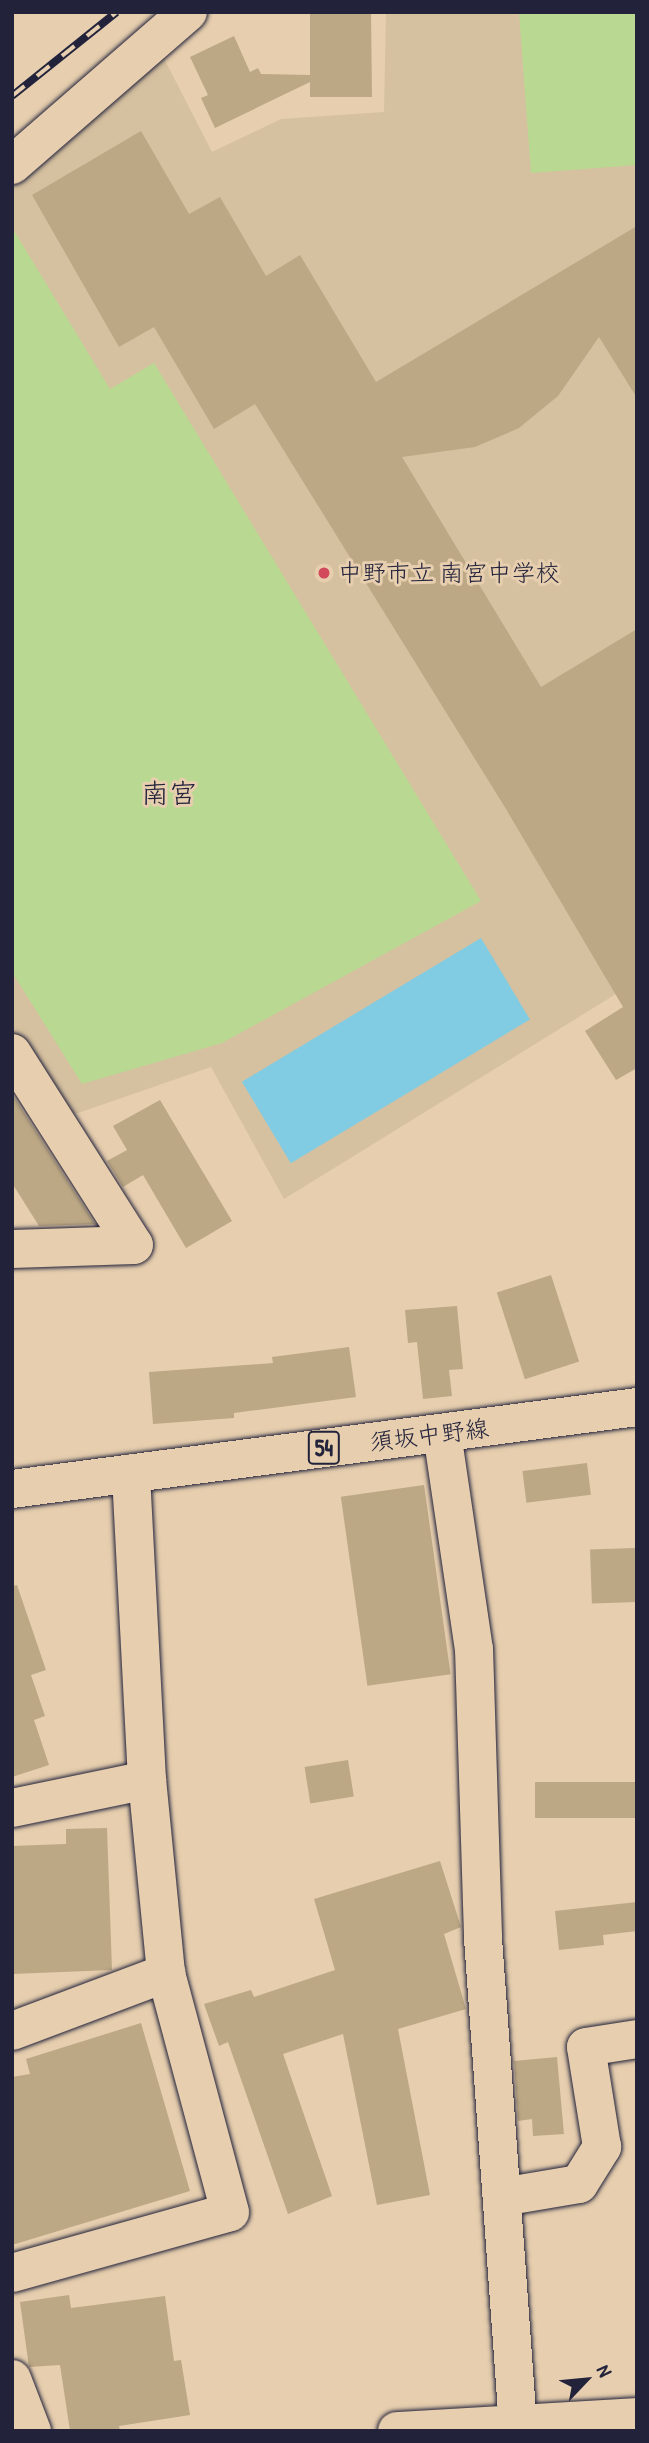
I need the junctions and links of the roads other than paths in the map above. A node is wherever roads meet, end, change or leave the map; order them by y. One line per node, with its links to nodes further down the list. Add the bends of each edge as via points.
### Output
1 (188, 12): 2 (street)
2 (12, 165)
3 (12, 1053): 4 (street, via 134,1245)
4 (12, 1249)
5 (637, 1407): 6 (street, 須坂中野線 / 54)
6 (442, 1433): 7 (street, 須坂中野線 / 54); 14 (street, via 474,1649 483,1938)
7 (131, 1473): 8 (street, 須坂中野線 / 54); 9 (street)
8 (12, 1489)
9 (147, 1780): 10 (street); 11 (street)
10 (12, 1808)
11 (166, 1973): 12 (street); 15 (street, via 230,2212)
12 (12, 2031)
13 (637, 2039): 14 (street, via 586,2047 603,2147 579,2185)
14 (502, 2197): 18 (street)
15 (12, 2273)
16 (12, 2379): 19 (street)
17 (637, 2417): 18 (street)
18 (518, 2426): 20 (street)
19 (32, 2431)
20 (397, 2431)

